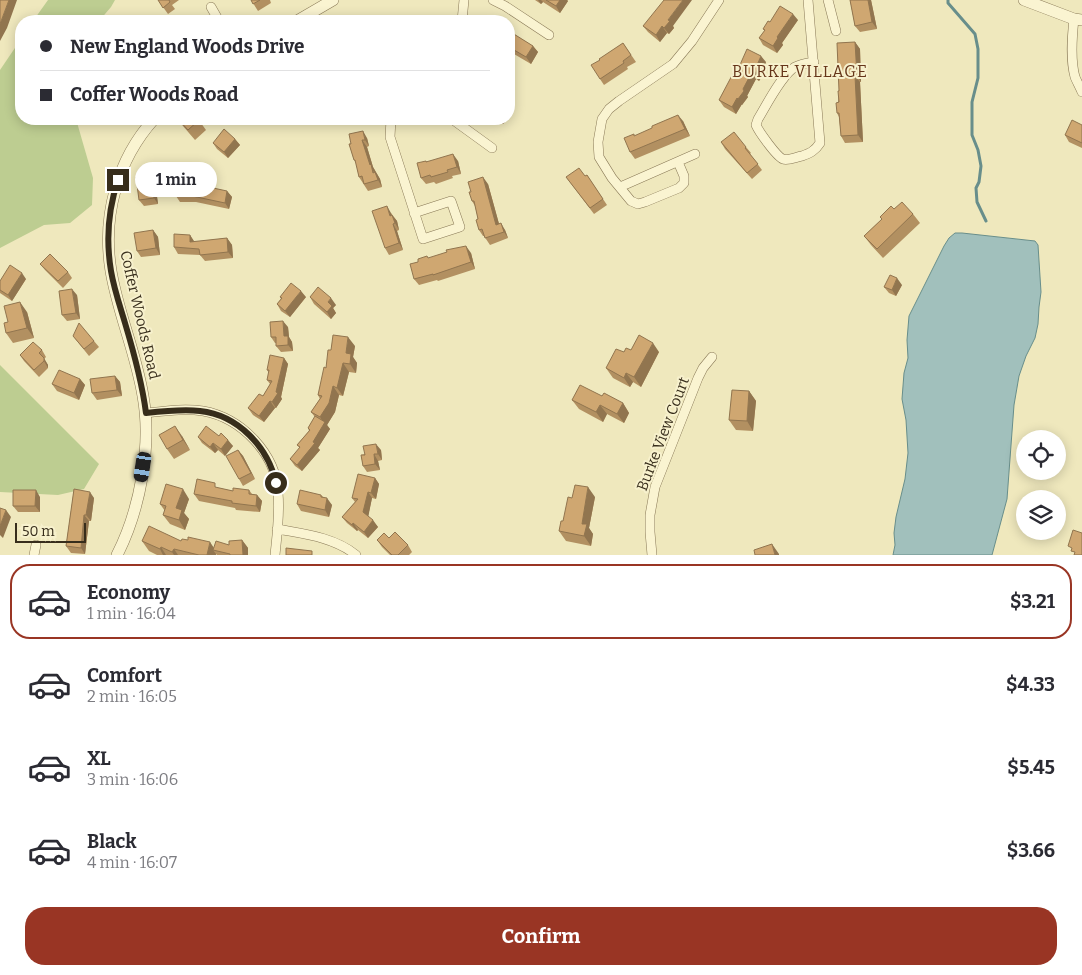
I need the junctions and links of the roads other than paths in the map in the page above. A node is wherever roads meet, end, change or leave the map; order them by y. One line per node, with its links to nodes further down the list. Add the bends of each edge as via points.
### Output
1 (332, 0): 10 (street)
2 (464, 0): 11 (street)
3 (494, 0): 14 (street)
4 (719, 0): 23 (street, via 673,64 609,109 602,119 599,157)
5 (808, 0): 15 (street)
6 (828, 0): 13 (street)
7 (1031, 1): 12 (street)
8 (211, 8): 9 (street)
9 (216, 15)
10 (307, 15)
11 (463, 15)
12 (1078, 20): 16 (street, via 1071,40 1072,58)
13 (836, 31)
14 (548, 35)
15 (814, 62): 15 (street, via 820,143 812,153 784,160 756,125 786,75 794,67)
16 (1082, 92)
17 (150, 125): 26 (street, Coffer Woods Road, via 136,143 118,180 108,238 111,272 141,381)
18 (390, 125): 24 (street, via 390,137)
19 (460, 125): 20 (street)
20 (492, 148)
21 (695, 154): 22 (street)
22 (678, 162): 23 (street); 23 (street, via 684,176 684,183 679,188 638,204 631,201)
23 (620, 187)
24 (414, 213): 24 (street, via 423,239 460,227 450,201)
25 (712, 356): 31 (street, Burke View Court, via 698,378 655,487 650,515)
26 (146, 413): 27 (street, via 209,412 248,433 264,452 274,473 278,493); 28 (street, Coffer Woods Road, via 140,487)
27 (277, 528): 29 (street); 30 (street, via 328,540)
28 (117, 555)
29 (274, 555)
30 (356, 555)
31 (652, 555)

